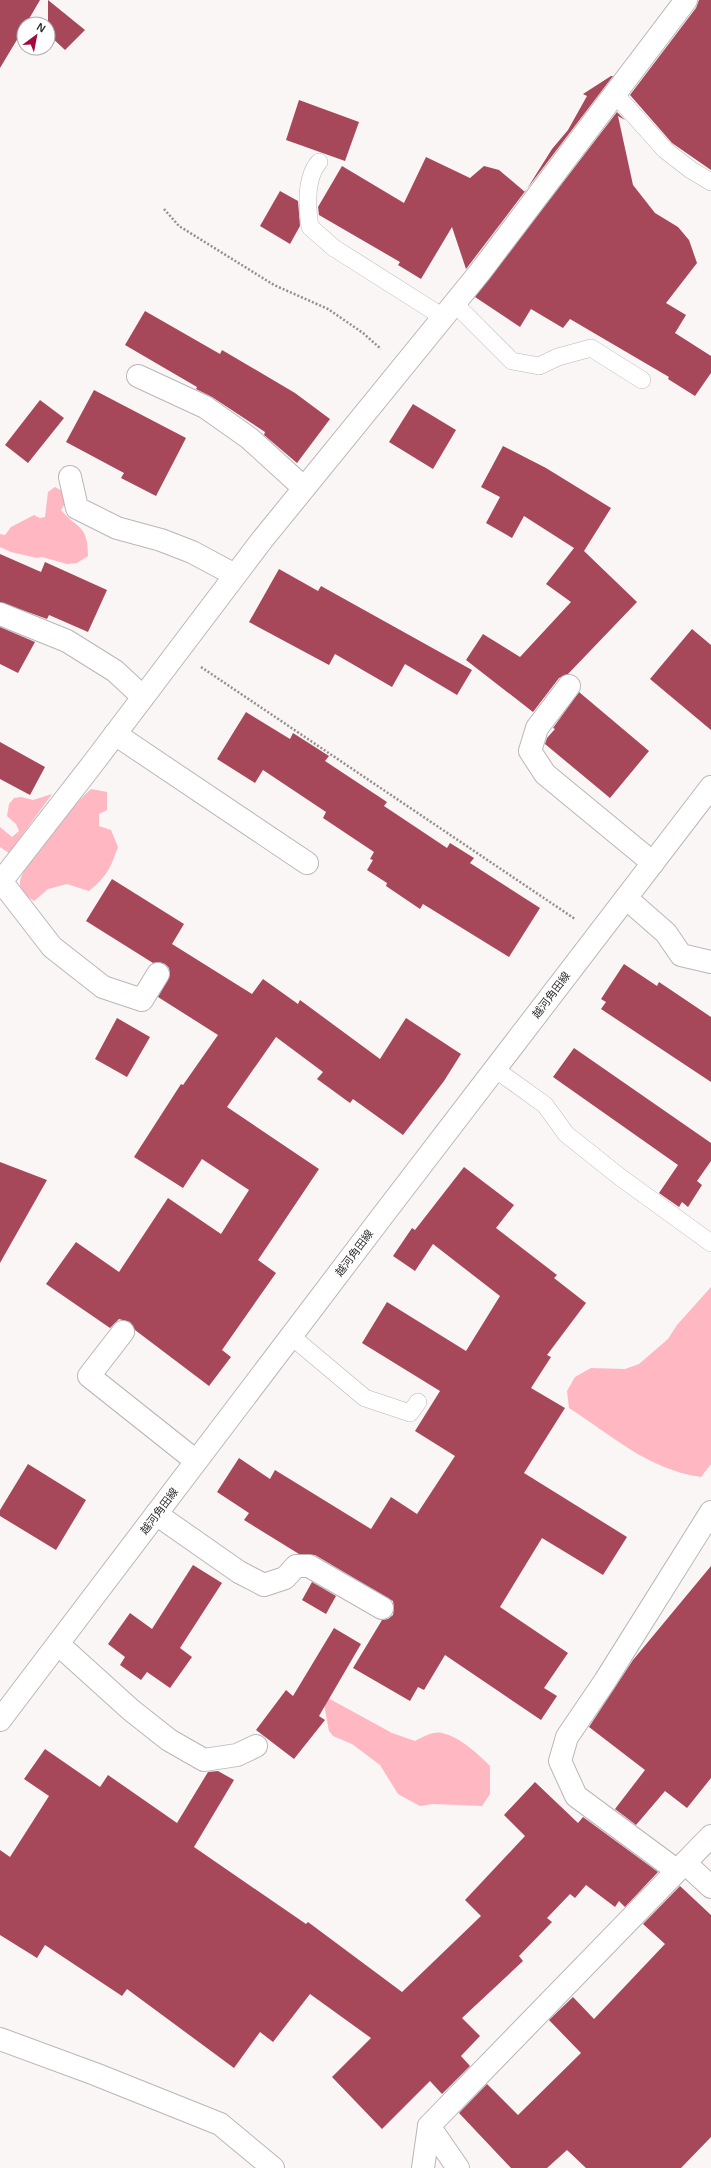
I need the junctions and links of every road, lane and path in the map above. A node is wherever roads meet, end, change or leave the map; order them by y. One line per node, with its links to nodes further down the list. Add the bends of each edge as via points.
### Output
1 (686, 0): 2 (street)
2 (614, 94): 4 (lane, via 665,150); 6 (street)
3 (319, 162): 6 (lane, via 314,168 308,193 310,227 334,248)
4 (711, 182)
5 (164, 209): 7 (path, via 179,226 274,285 328,310 363,333)
6 (448, 310): 7 (street); 9 (lane, via 512,360 539,366 558,356 591,348)
7 (402, 367): 11 (street)
8 (138, 376): 11 (street, via 204,407 249,438)
9 (642, 380)
10 (70, 477): 12 (street, via 77,508 116,528 161,540 192,552)
11 (304, 488): 12 (street)
12 (235, 575): 14 (street)
13 (0, 614): 16 (street, via 67,641 115,671)
14 (177, 651): 16 (street); 23 (path)
15 (569, 686): 20 (street, via 537,728 530,751 545,774)
16 (143, 697): 17 (street)
17 (115, 734): 19 (street); 21 (street)
18 (711, 787): 20 (street, 越河角田線)
19 (307, 863)
20 (653, 863): 22 (street, 越河角田線)
21 (1, 882): 25 (street, via 52,947 102,987 142,1000)
22 (626, 898): 23 (street, 越河角田線); 24 (street, via 666,933 681,954)
23 (597, 935): 26 (street, 越河角田線)
24 (711, 962)
25 (158, 974)
26 (495, 1069): 27 (lane, via 545,1105 566,1134); 29 (street, 越河角田線)
27 (711, 1243)
28 (123, 1332): 31 (street, via 89,1376)
29 (291, 1336): 30 (lane, via 365,1398 410,1413); 31 (street, 越河角田線)
30 (418, 1402)
31 (196, 1461): 33 (street, 越河角田線)
32 (711, 1512): 39 (street, via 567,1737 560,1761 576,1796)
33 (156, 1514): 34 (street, via 239,1572 264,1585 285,1578 296,1566 309,1566); 35 (street, 越河角田線)
34 (382, 1608)
35 (58, 1644): 36 (street, 越河角田線); 37 (street, via 131,1710 169,1740 204,1760 237,1755)
36 (0, 1720)
37 (256, 1746)
38 (711, 1836): 39 (street)
39 (680, 1866): 40 (street); 42 (street)
40 (711, 1887)
41 (0, 2039): 43 (street, via 220,2124)
42 (429, 2126): 44 (street); 45 (street)
43 (273, 2168)
44 (422, 2168)
45 (458, 2168)

